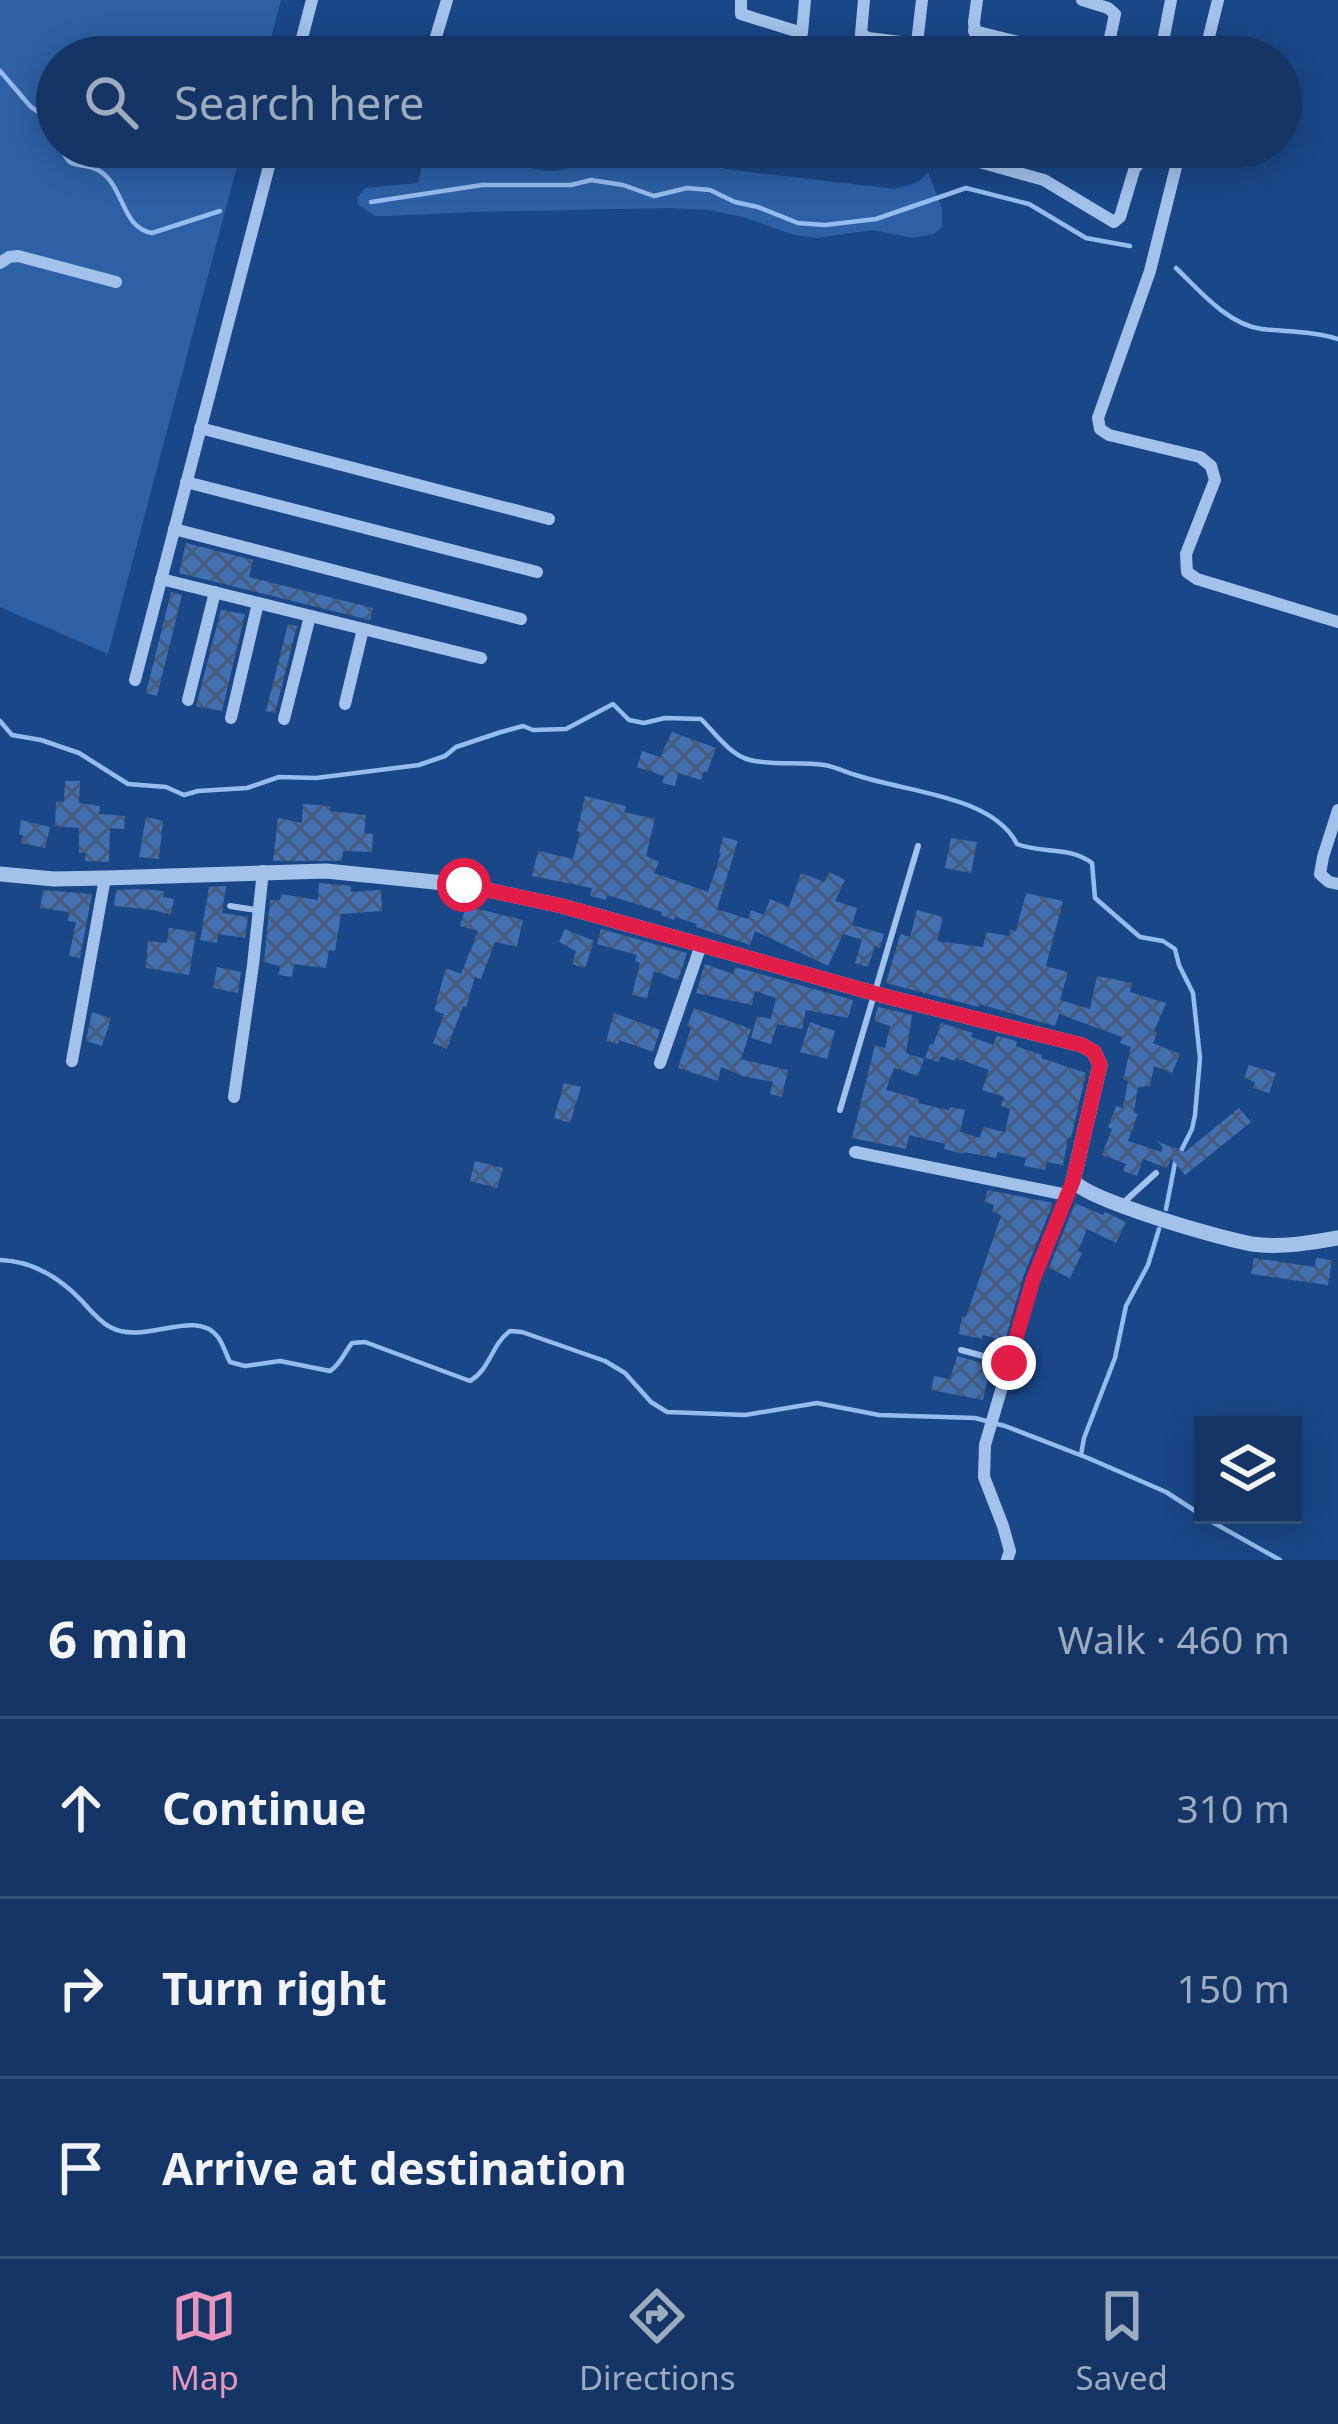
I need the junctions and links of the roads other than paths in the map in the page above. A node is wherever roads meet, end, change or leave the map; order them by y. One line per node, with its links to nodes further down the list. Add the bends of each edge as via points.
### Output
1 (312, 0): 12 (street)
2 (446, 0): 13 (street)
3 (741, 0): 4 (street, via 741,14 802,33)
4 (805, 0)
5 (864, 0): 14 (street)
6 (922, 0): 15 (street)
7 (977, 0): 11 (street)
8 (1082, 0): 18 (street, via 1115,14)
9 (1171, 0): 19 (street)
10 (1218, 0): 20 (street)
11 (974, 31): 16 (street); 17 (street)
12 (303, 36)
13 (436, 36)
14 (864, 36)
15 (918, 36)
16 (976, 36)
17 (994, 36)
18 (1110, 36)
19 (1164, 36)
20 (1209, 36)
21 (268, 168): 27 (street)
22 (1001, 168): 23 (street, via 1044,180 1114,222)
23 (1136, 168)
24 (1176, 168): 37 (street, via 1100,429 1211,466 1215,480 1186,554 1187,572)
25 (0, 263): 26 (street, via 18,256)
26 (116, 282)
27 (200, 428): 28 (street); 29 (street)
28 (187, 482): 30 (street); 31 (street)
29 (549, 520)
30 (174, 529): 32 (street); 36 (street)
31 (537, 572)
32 (161, 579): 33 (street); 40 (street)
33 (215, 592): 34 (street); 41 (street)
34 (258, 603): 35 (street); 43 (street)
35 (310, 616): 38 (street); 44 (street)
36 (521, 619)
37 (1338, 622)
38 (363, 629): 39 (street); 42 (street)
39 (481, 658)
40 (135, 680)
41 (188, 700)
42 (345, 704)
43 (231, 718)
44 (284, 719)
45 (1338, 810): 50 (street, via 1320,874)
46 (918, 846): 54 (lane)
47 (262, 872): 49 (street); 52 (street); 53 (street, via 464,885)
48 (0, 874): 49 (street)
49 (105, 878): 55 (street)
50 (1338, 884)
51 (230, 906): 52 (lane)
52 (260, 910): 57 (street)
53 (701, 945): 54 (street); 56 (street)
54 (876, 994): 58 (lane); 61 (street, via 1094,1052 1100,1065)
55 (72, 1061)
56 (660, 1063)
57 (234, 1096)
58 (840, 1110)
59 (855, 1151): 61 (street)
60 (1156, 1174): 62 (lane)
61 (1070, 1188): 62 (street); 65 (street)
62 (1121, 1205): 63 (street, via 1253,1244)
63 (1338, 1238)
64 (961, 1350): 65 (lane)
65 (1009, 1363): 66 (street, via 983,1462)
66 (1007, 1560)

